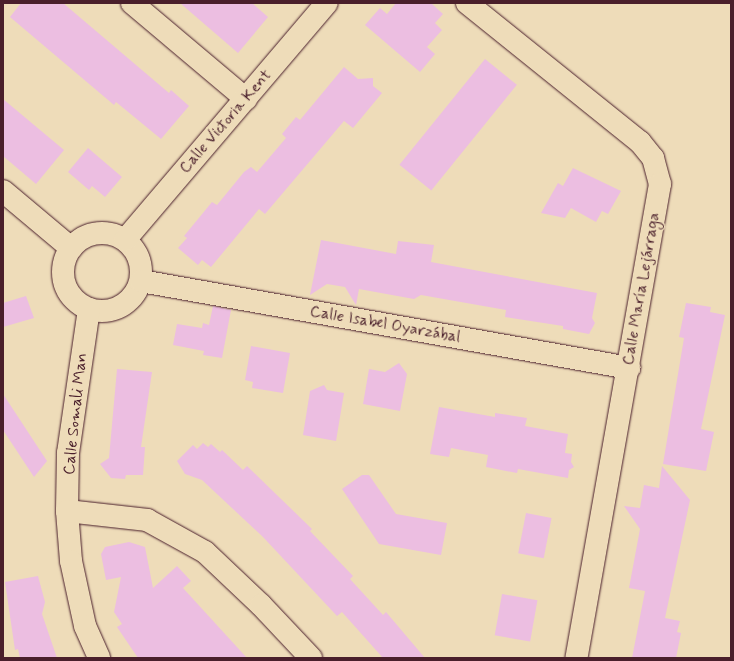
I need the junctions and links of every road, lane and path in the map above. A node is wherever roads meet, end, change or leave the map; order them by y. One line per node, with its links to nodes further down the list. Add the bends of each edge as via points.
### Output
1 (132, 3): 4 (street)
2 (327, 3): 4 (street, Calle Victoria Kent)
3 (467, 3): 10 (street, Calle María Lejárraga, via 640,142 653,158 660,184)
4 (246, 99): 6 (street, Calle Victoria Kent)
5 (3, 191): 7 (street)
6 (125, 240): 7 (street, via 99,232 86,236); 8 (street, via 140,260)
7 (71, 248): 9 (street, via 62,269 65,286 72,298)
8 (140, 281): 9 (street, via 135,294 124,305 111,310); 10 (street, Calle Isabel Oyarzábal)
9 (89, 309): 11 (street, Calle Somali Man, via 68,453)
10 (629, 368): 14 (street, Calle María Lejárraga)
11 (68, 511): 12 (street, Calle Somali Man, via 71,560 85,626); 13 (street, via 147,520 205,552 261,605)
12 (98, 658)
13 (311, 658)
14 (576, 658)

